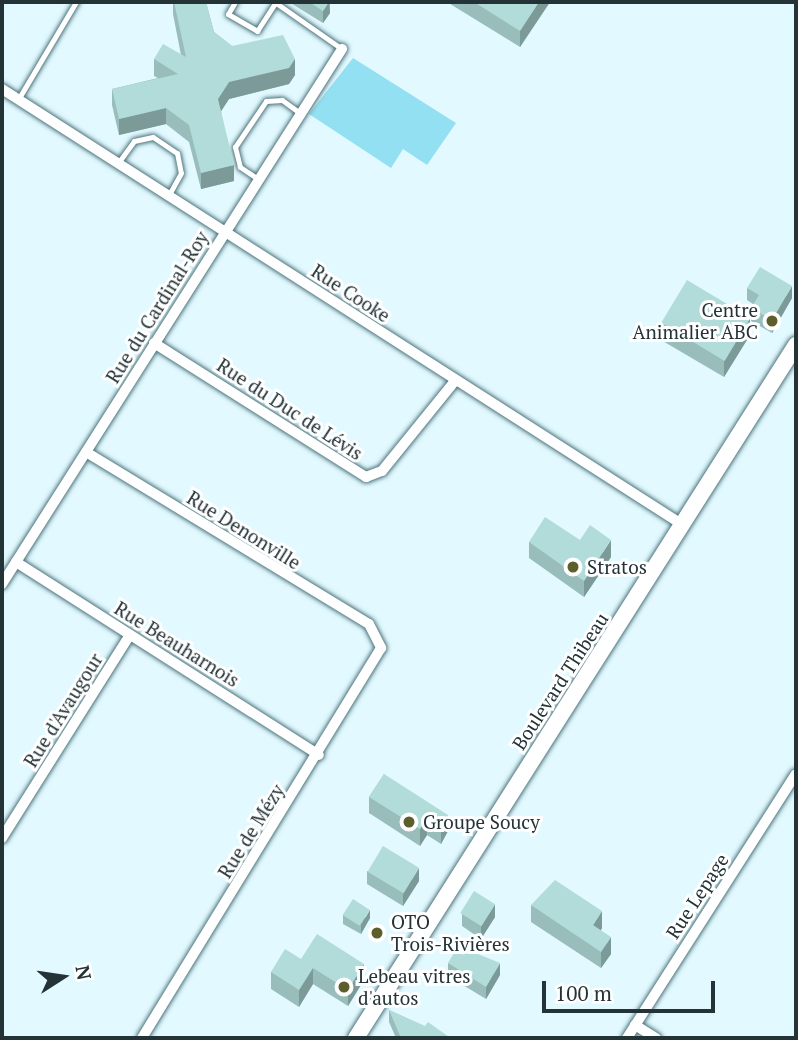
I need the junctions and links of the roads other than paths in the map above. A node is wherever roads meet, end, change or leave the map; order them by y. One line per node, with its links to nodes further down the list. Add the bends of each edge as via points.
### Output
1 (76, 2): 6 (lane)
2 (235, 2): 3 (lane, via 228,14 257,31)
3 (276, 2): 4 (lane)
4 (342, 49): 7 (street, Rue du Cardinal-Roy)
5 (2, 89): 6 (street, Rue Cooke)
6 (18, 99): 8 (street, Rue Cooke)
7 (301, 114): 9 (street, Rue du Cardinal-Roy); 9 (lane, via 282,100 267,101 235,148 240,167)
8 (118, 163): 10 (street, Rue Cooke); 10 (lane, via 134,141 153,137 177,153 181,173)
9 (259, 179): 11 (street, Rue du Cardinal-Roy)
10 (169, 195): 11 (street, Rue Cooke)
11 (225, 232): 12 (street, Rue du Cardinal-Roy); 14 (street, Rue Cooke)
12 (154, 344): 14 (street, Rue du Duc de Lévis, via 366,477 382,471); 15 (street, Rue du Cardinal-Roy)
13 (796, 345): 16 (main road, Boulevard Thibeau)
14 (455, 381): 16 (street, Rue Cooke)
15 (86, 452): 17 (street, Rue du Cardinal-Roy); 20 (street, Rue Denonville, via 359,617)
16 (683, 525): 26 (main road, Boulevard Thibeau)
17 (16, 562): 18 (street, Rue du Cardinal-Roy); 19 (street, Rue Beauharnois)
18 (2, 584)
19 (131, 635): 21 (street, Rue Beauharnois); 23 (street, Rue d'Avaugour)
20 (380, 640): 21 (street, Rue de Mézy, via 377,663)
21 (319, 755): 25 (street, Rue de Mézy)
22 (796, 774): 24 (street, Rue Lepage)
23 (2, 838)
24 (635, 1025): 27 (street, Rue Lepage); 28 (street)
25 (142, 1038)
26 (356, 1038)
27 (627, 1038)
28 (656, 1038)

